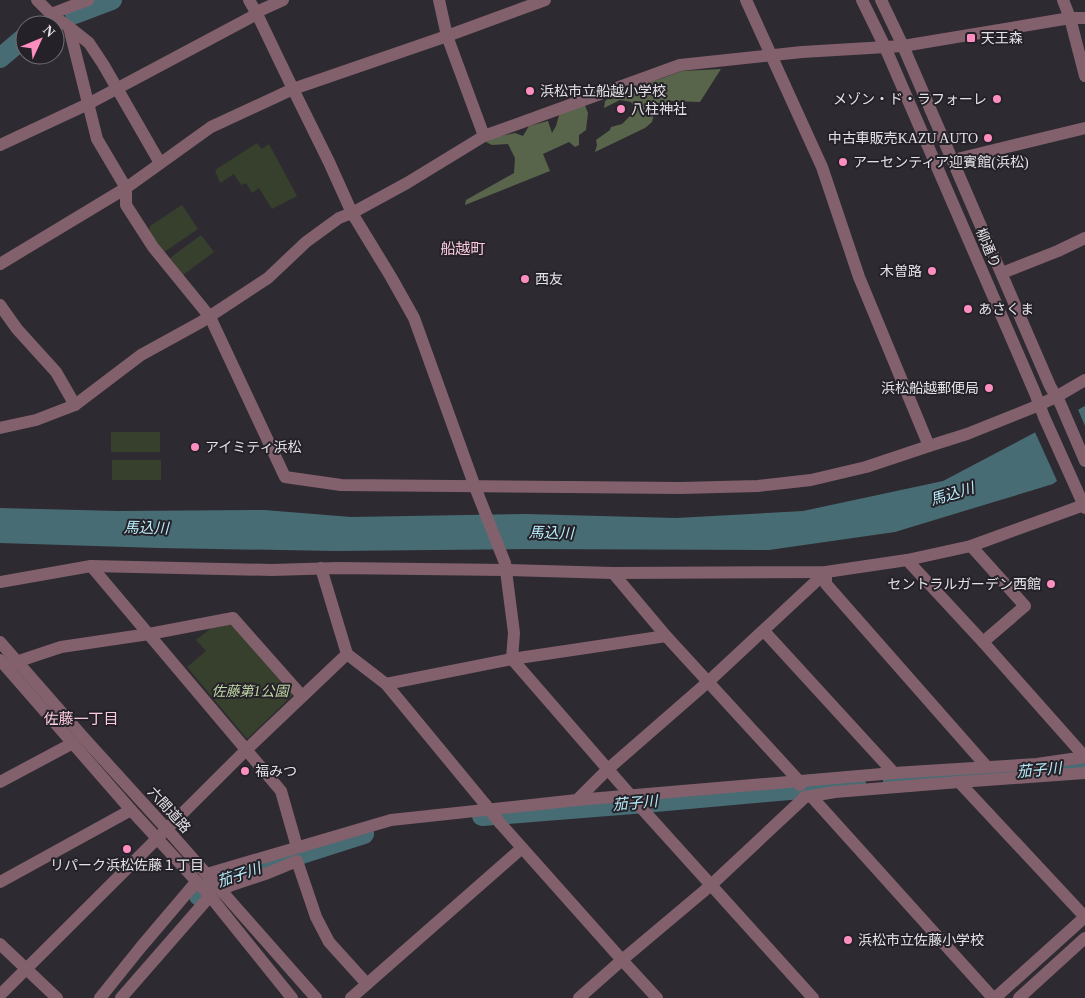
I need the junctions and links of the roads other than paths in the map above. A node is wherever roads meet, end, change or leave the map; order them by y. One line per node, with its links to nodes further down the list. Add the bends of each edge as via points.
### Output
1 (37, 0): 11 (street)
2 (88, 0): 11 (street)
3 (249, 0): 12 (street)
4 (283, 0): 12 (street)
5 (439, 0): 16 (street)
6 (545, 0): 16 (street)
7 (746, 0): 19 (street)
8 (862, 0): 18 (street, 柳通り)
9 (881, 0): 17 (street, 柳通り)
10 (1063, 0): 13 (street)
11 (51, 14): 15 (street)
12 (257, 14): 21 (street); 22 (street)
13 (1070, 18): 14 (street); 17 (street); 20 (street)
14 (1085, 18)
15 (69, 27): 21 (street, via 89,43); 23 (street)
16 (447, 36): 22 (street); 25 (street)
17 (903, 46): 18 (street); 27 (street, 柳通り)
18 (885, 47): 19 (street); 39 (street, 柳通り)
19 (772, 55): 25 (street, via 680,66); 41 (street, via 822,167 859,277)
20 (1085, 76)
21 (118, 88): 23 (street); 28 (street)
22 (293, 89): 28 (street, via 211,127); 30 (street)
23 (88, 104): 26 (street); 29 (street, via 97,139)
24 (1085, 128): 27 (street)
25 (484, 136): 30 (street)
26 (0, 145)
27 (953, 160): 33 (street, 柳通り)
28 (160, 163): 29 (street)
29 (126, 188): 32 (street); 35 (street, via 126,205 153,247)
30 (352, 212): 35 (street, via 306,242 268,278); 43 (street, via 414,318)
31 (1085, 238): 33 (street)
32 (0, 264)
33 (1002, 274): 37 (street, 柳通り)
34 (0, 305): 38 (street, via 56,372)
35 (210, 317): 38 (street, via 141,355); 43 (street, via 285,477 341,485)
36 (1085, 380): 37 (street)
37 (1058, 400): 39 (street); 42 (street, 柳通り)
38 (75, 405): 40 (street, via 36,420)
39 (1042, 411): 41 (street); 44 (street, 柳通り)
40 (0, 428)
41 (929, 446): 43 (street, via 866,468 811,480 758,486)
42 (1085, 461)
43 (477, 490): 48 (street)
44 (1082, 502): 45 (street)
45 (971, 546): 46 (street); 57 (street, via 1025,606)
46 (907, 560): 50 (street); 57 (street)
47 (92, 566): 49 (street); 52 (street); 54 (street)
48 (506, 566): 49 (street); 51 (street); 59 (street, via 514,633)
49 (321, 568): 58 (street)
50 (826, 572): 51 (street); 53 (street); 67 (street, via 826,584)
51 (613, 573): 55 (street)
52 (0, 582)
53 (764, 631): 61 (street); 69 (street)
54 (148, 634): 60 (street, via 60,647); 63 (street, via 233,618); 65 (street)
55 (666, 636): 59 (street); 61 (street)
56 (0, 642): 60 (street, 六間道路)
57 (983, 642): 66 (street)
58 (347, 654): 62 (street); 63 (street)
59 (512, 658): 62 (street); 68 (street)
60 (5, 663): 64 (street, 六間道路); 78 (street, 六間道路, via 83,737)
61 (709, 681): 68 (street); 71 (street)
62 (386, 684): 80 (street, bridge)
63 (302, 696): 65 (street)
64 (73, 743): 72 (street); 77 (street, 六間道路)
65 (246, 750): 78 (street); 79 (street, via 281,791)
66 (1085, 757): 67 (street)
67 (987, 767): 69 (street)
68 (608, 769): 74 (street); 76 (street)
69 (894, 773): 71 (street)
70 (1085, 773): 73 (street)
71 (799, 780): 74 (street); 75 (street)
72 (0, 782)
73 (959, 782): 75 (street); 85 (street)
74 (631, 796): 76 (street); 83 (street)
75 (806, 796): 83 (street); 101 (street)
76 (577, 800): 79 (street, via 391,820)
77 (131, 810): 78 (street, 六間道路); 82 (street)
78 (162, 834): 81 (street, 六間道路); 89 (street)
79 (297, 847): 81 (street)
80 (522, 848): 88 (street); 90 (street)
81 (202, 878): 84 (street, 六間道路); 93 (street)
82 (0, 882)
83 (710, 886): 88 (street); 100 (street)
84 (218, 893): 90 (street, via 297,861 316,917 329,942); 94 (street); 95 (street, 六間道路); 96 (street, 六間道路)
85 (1085, 917): 101 (street)
86 (1085, 938): 102 (street)
87 (0, 944): 89 (street)
88 (622, 960): 98 (street); 99 (street)
89 (26, 969): 91 (street); 92 (street)
90 (367, 984): 97 (street)
91 (0, 995)
92 (57, 998)
93 (100, 998)
94 (121, 998)
95 (292, 998)
96 (316, 998)
97 (351, 998)
98 (579, 998)
99 (657, 998)
100 (813, 998)
101 (994, 998)
102 (1019, 998)

